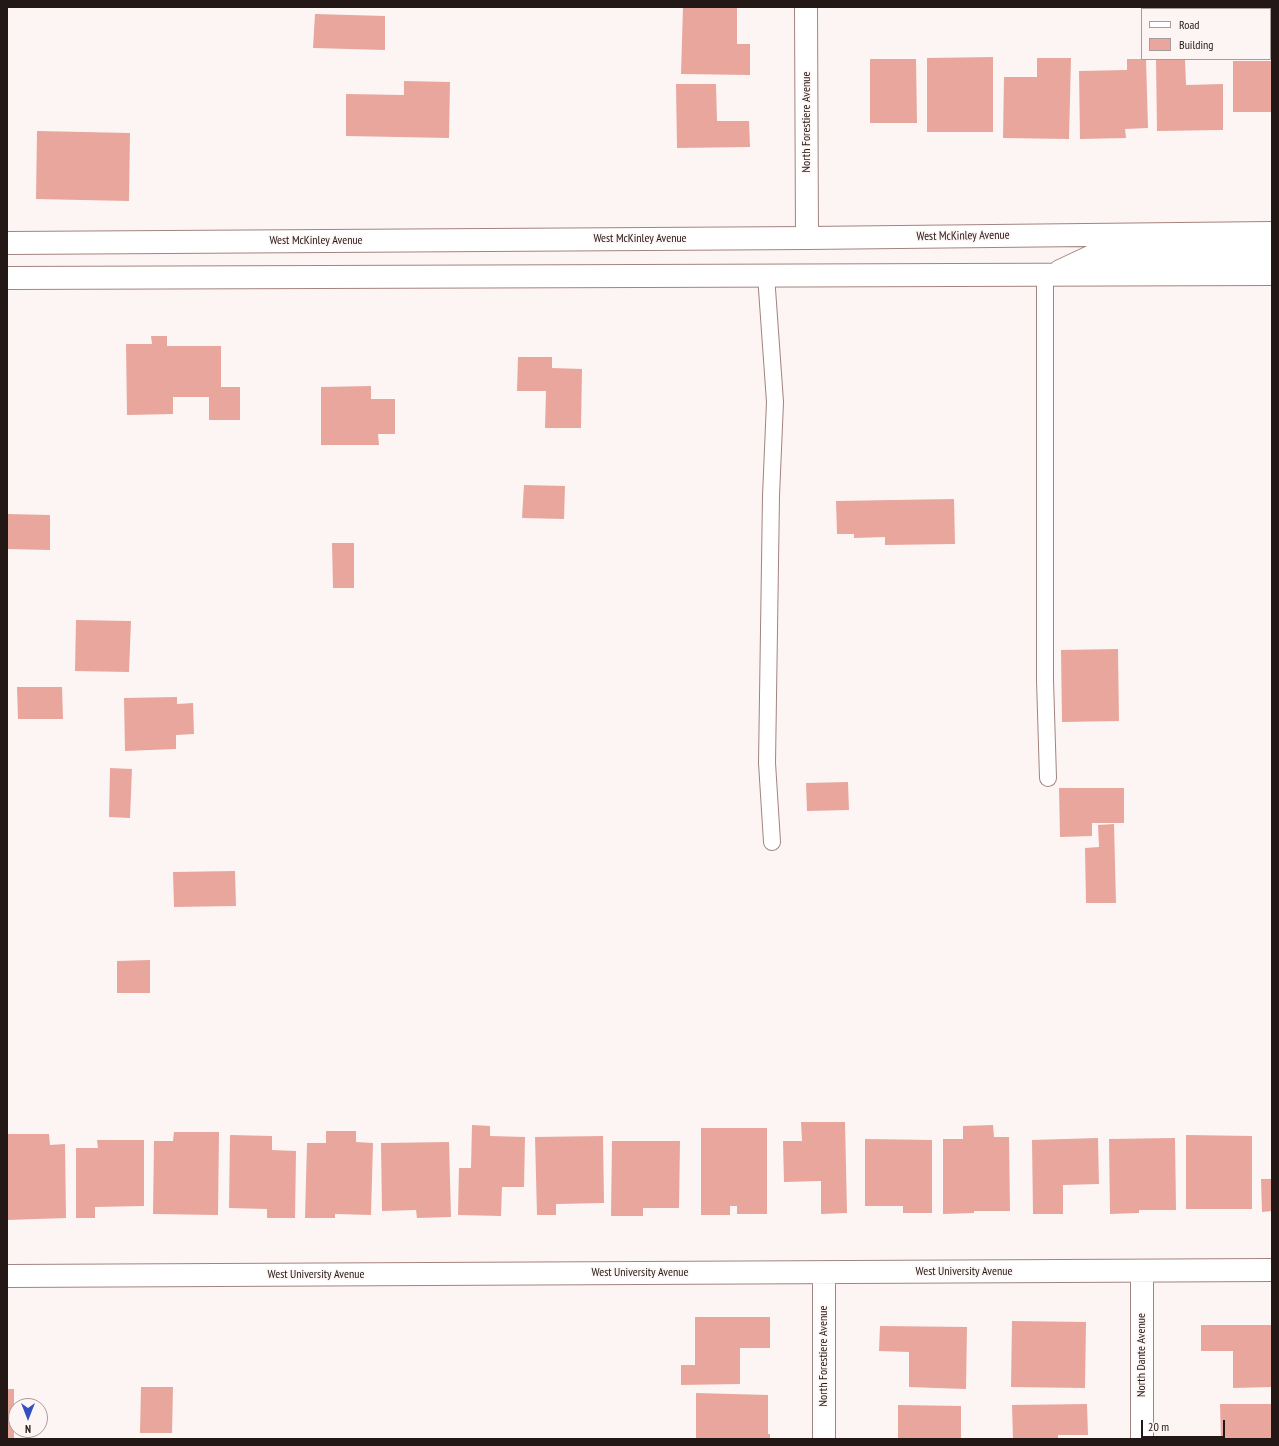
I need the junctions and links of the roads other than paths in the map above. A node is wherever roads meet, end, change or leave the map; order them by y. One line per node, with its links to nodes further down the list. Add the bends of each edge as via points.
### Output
1 (806, 7): 3 (main road, North Forestiere Avenue)
2 (1272, 233): 3 (main road, West McKinley Avenue)
3 (807, 238): 4 (main road, West McKinley Avenue)
4 (7, 243)
5 (1272, 254): 6 (main road, via 1092,256)
6 (1049, 274): 7 (main road); 8 (main road); 10 (lane, via 1045,680)
7 (1272, 274)
8 (766, 275): 9 (main road); 11 (lane, via 775,402 766,763)
9 (7, 278)
10 (1048, 778)
11 (772, 842)
12 (1272, 1270): 13 (main road, West University Avenue)
13 (1142, 1271): 14 (main road, West University Avenue); 17 (main road, North Dante Avenue)
14 (824, 1273): 15 (main road, West University Avenue); 16 (main road, North Forestiere Avenue)
15 (7, 1276)
16 (824, 1439)
17 (1142, 1439)

